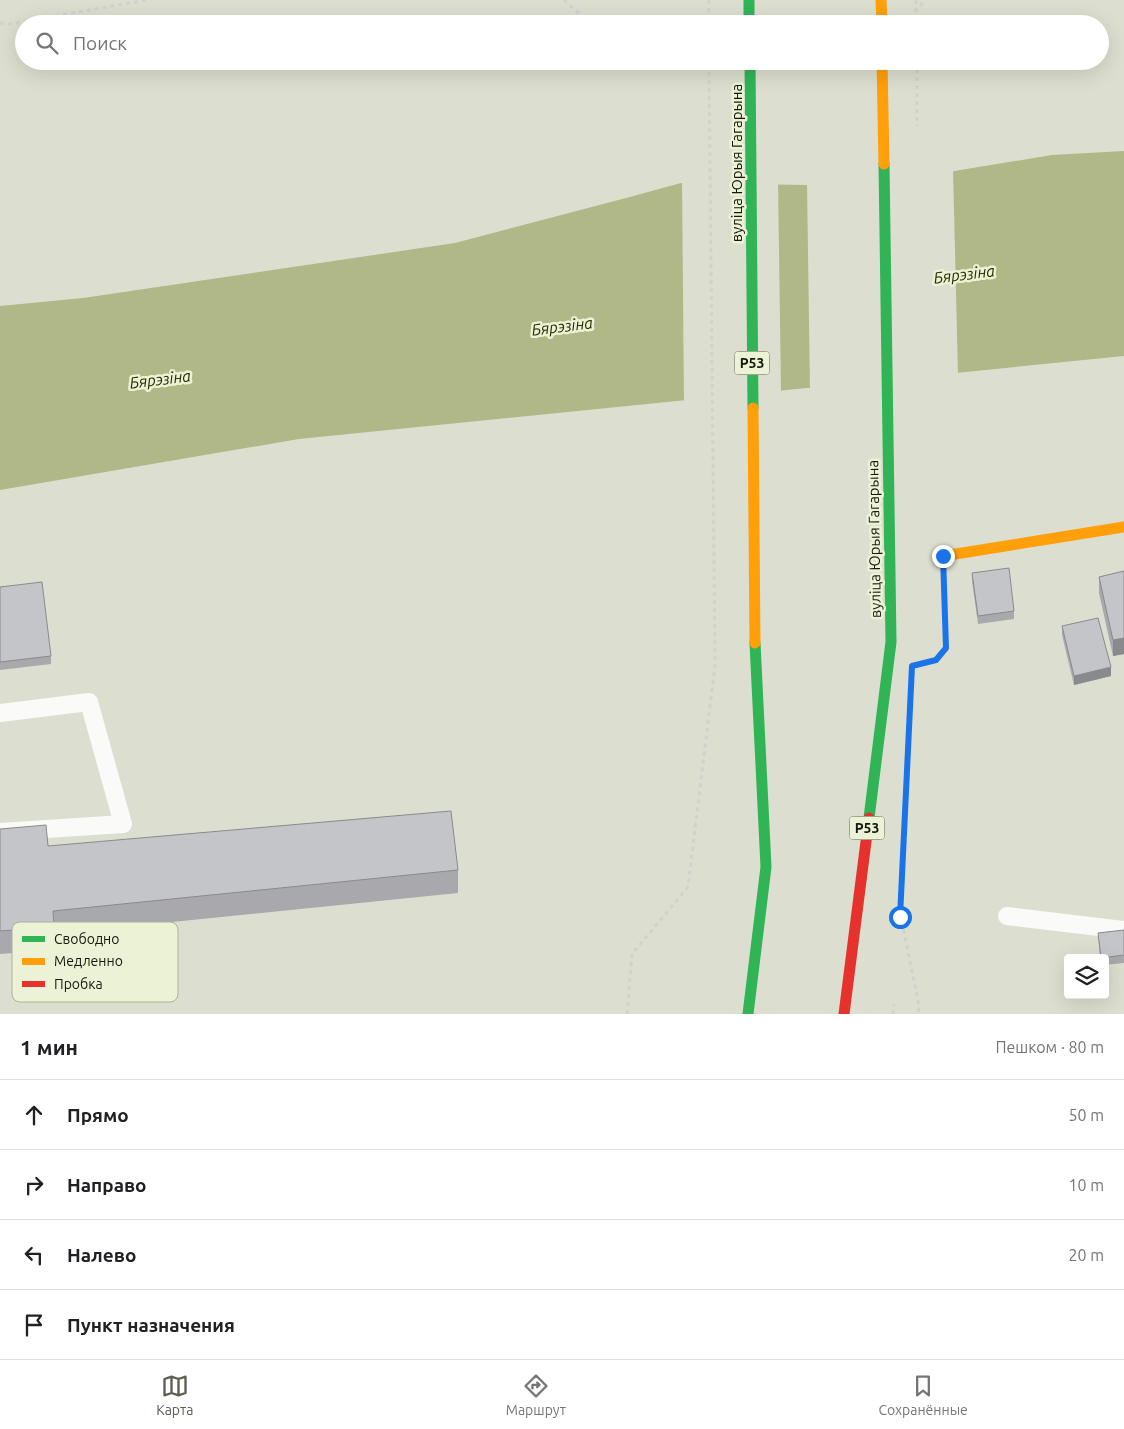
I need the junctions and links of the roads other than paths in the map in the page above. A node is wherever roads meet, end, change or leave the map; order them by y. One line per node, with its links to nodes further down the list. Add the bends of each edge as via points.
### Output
1 (749, 0): 3 (main road)
2 (881, 0): 4 (main road)
3 (750, 15)
4 (882, 15)
5 (750, 70): 13 (main road, вуліца Юрыя Гагарына / Р53, via 755,664 766,867)
6 (882, 70): 14 (main road, вуліца Юрыя Гагарына / Р53, via 891,642)
7 (1124, 527): 8 (main road)
8 (943, 556)
9 (0, 713): 10 (lane, via 89,702 123,824)
10 (0, 832)
11 (1007, 916): 12 (lane)
12 (1124, 930)
13 (748, 1014)
14 (844, 1014)

